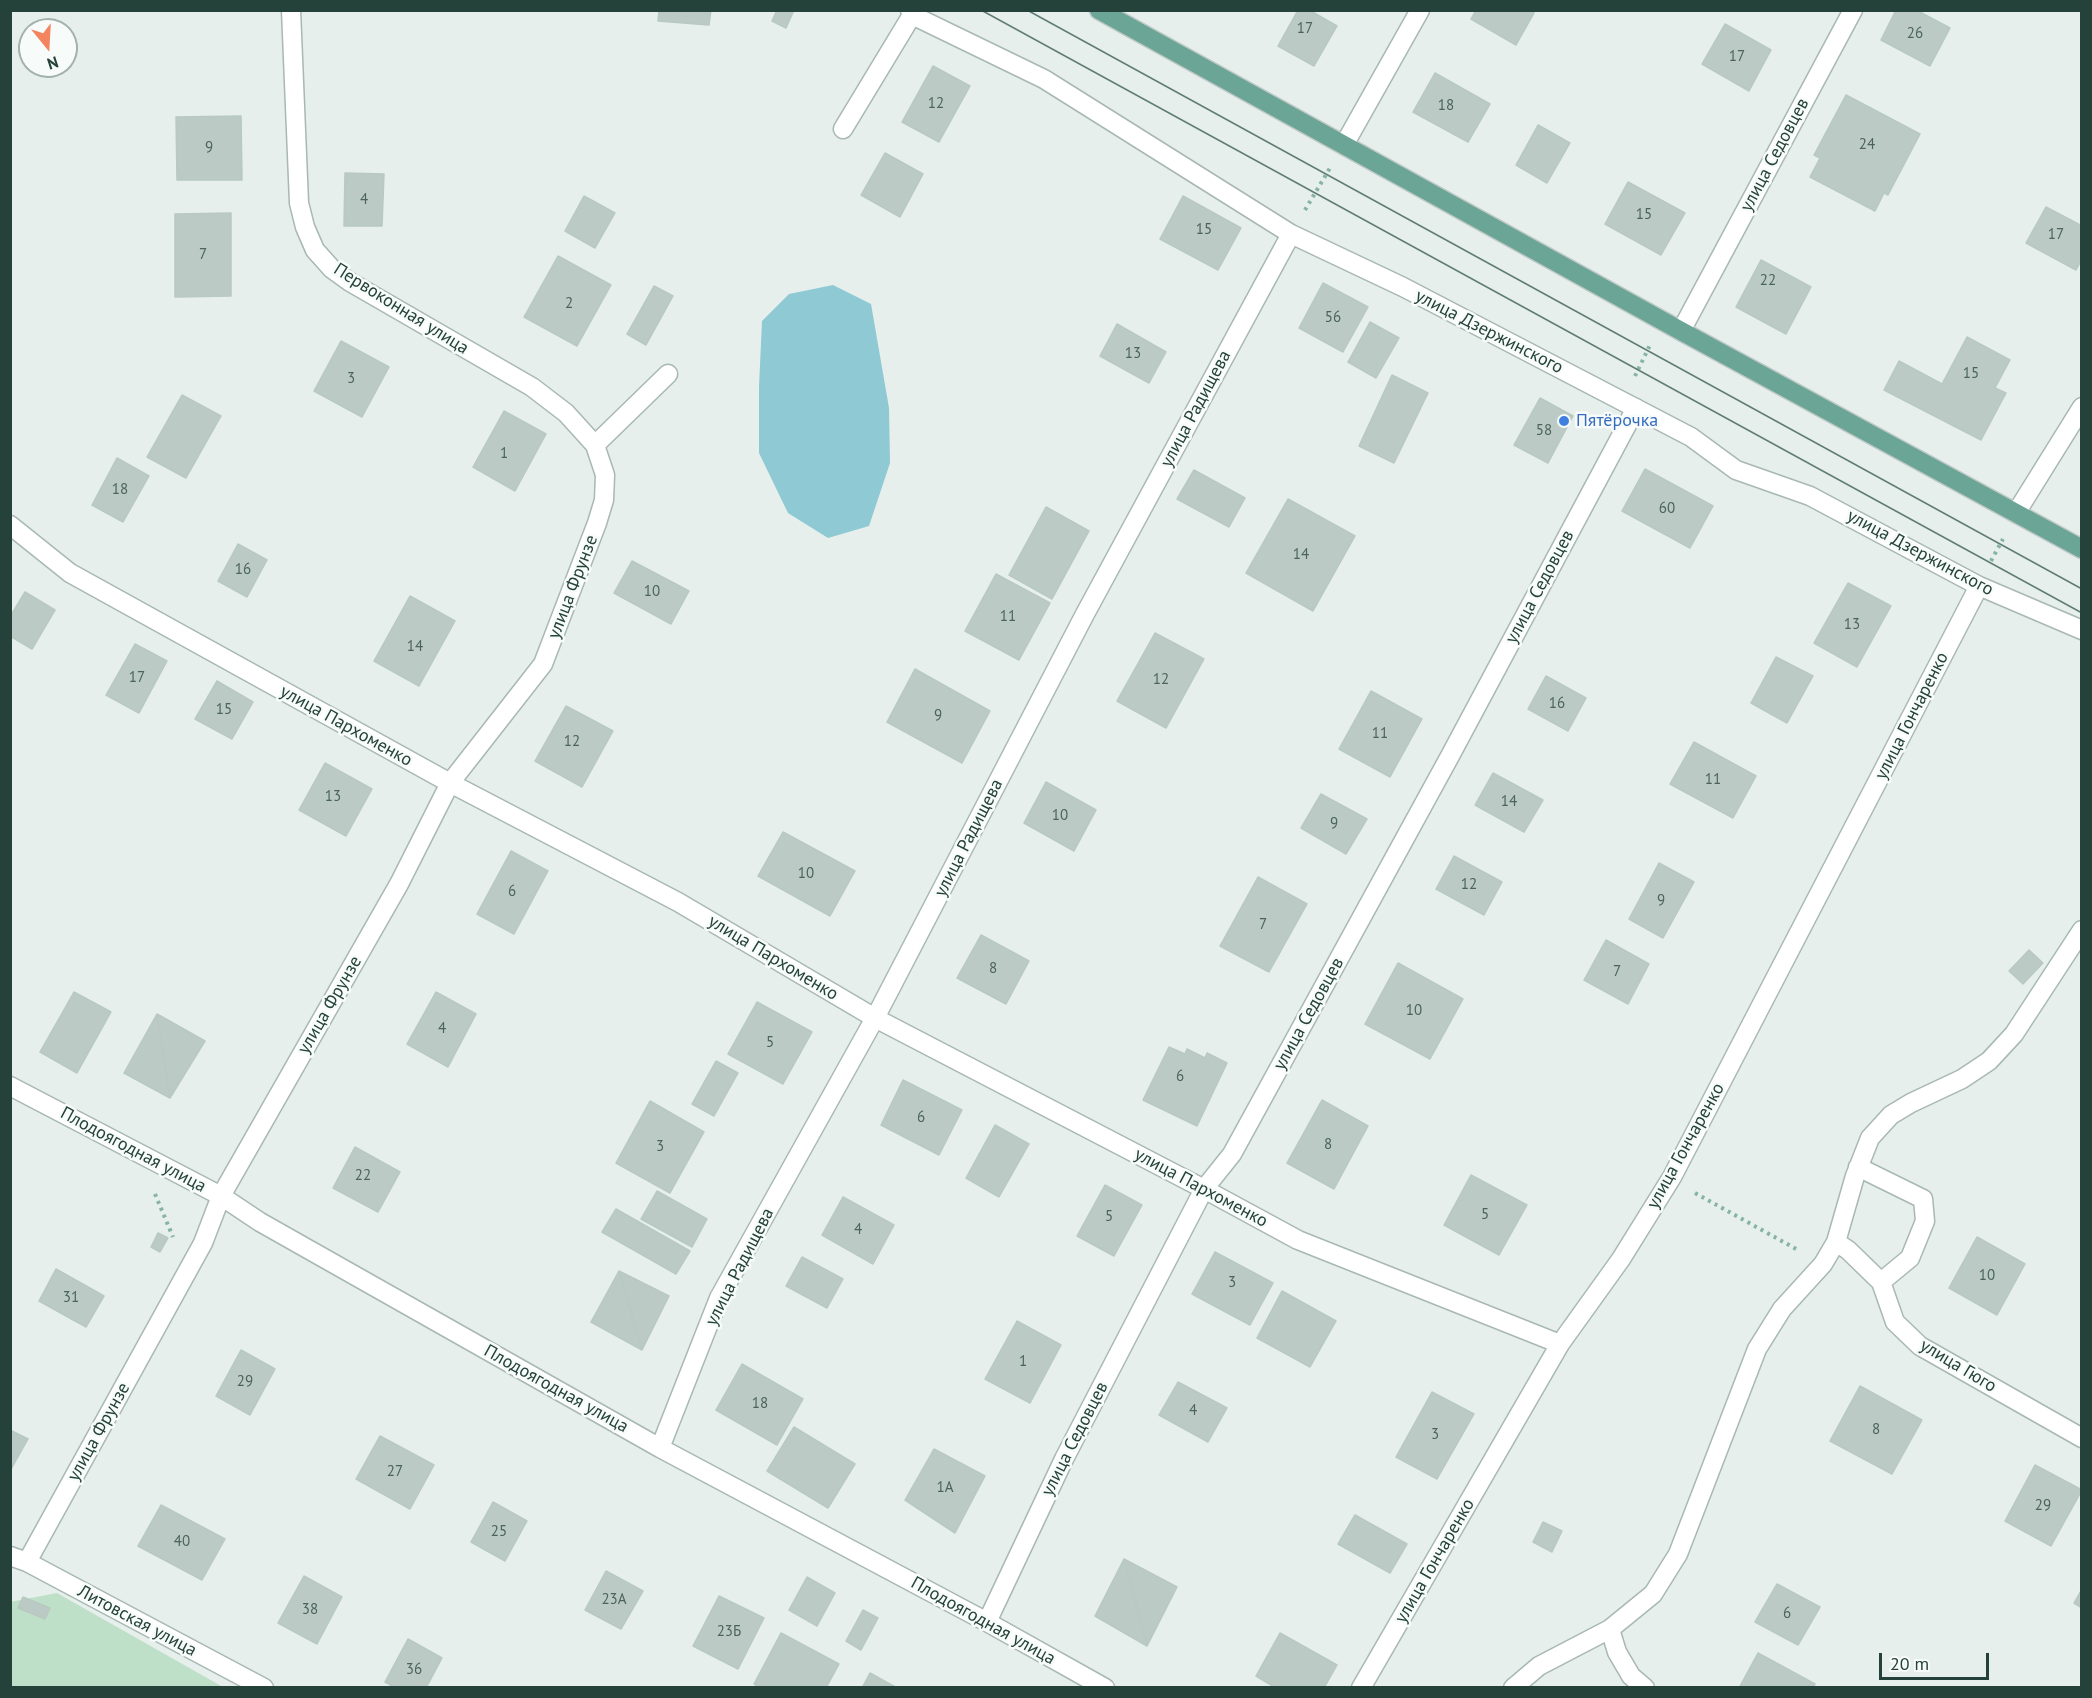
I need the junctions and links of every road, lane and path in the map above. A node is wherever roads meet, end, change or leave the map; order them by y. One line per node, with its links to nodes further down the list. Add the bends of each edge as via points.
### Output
1 (291, 10): 14 (street, Первоконная улица, via 299,203 315,250 350,282 532,387 567,413)
2 (1099, 10): 7 (main road)
3 (1420, 10): 7 (street)
4 (1853, 10): 10 (street, улица Седовцев)
5 (911, 13): 6 (street); 8 (street, улица Дзержинского, via 1044,79)
6 (843, 129)
7 (1344, 145): 8 (path); 9 (main road)
8 (1290, 234): 12 (street, улица Дзержинского, via 1403,287); 22 (street, улица Радищева, via 1085,614)
9 (1662, 321): 10 (main road); 12 (path)
10 (1681, 331): 15 (main road)
11 (668, 374): 14 (street)
12 (1629, 405): 18 (street, улица Дзержинского, via 1691,437 1736,470 1810,496); 26 (street, улица Седовцев, via 1450,756 1232,1154)
13 (2082, 407): 15 (street)
14 (595, 445): 20 (street, улица Фрунзе, via 605,476 604,500 543,664)
15 (2016, 513): 17 (main road); 18 (path)
16 (10, 525): 20 (street, улица Пархоменко, via 70,573)
17 (2082, 549)
18 (1979, 586): 19 (street, улица Дзержинского); 33 (street, улица Гончаренко, via 1672,1177 1621,1259)
19 (2082, 630)
20 (450, 783): 22 (street, улица Пархоменко, via 678,902); 28 (street, улица Фрунзе, via 399,884)
21 (2082, 930): 25 (street, via 2014,1034 1989,1061 1891,1115 1870,1138)
22 (875, 1018): 26 (street, улица Пархоменко); 35 (street, улица Радищева, via 719,1298)
23 (10, 1086): 24 (street, Плодоягодная улица)
24 (137, 1152): 28 (street, Плодоягодная улица); 31 (path)
25 (1858, 1167): 29 (street); 32 (street, via 1923,1199 1925,1221 1910,1258)
26 (1204, 1189): 33 (street, улица Пархоменко, via 1298,1240); 37 (street, улица Седовцев, via 1064,1459)
27 (1690, 1190): 30 (path)
28 (222, 1196): 31 (street, улица Фрунзе); 35 (street, Плодоягодная улица, via 260,1222)
29 (1836, 1242): 30 (street); 32 (street, улица Гюго)
30 (1823, 1264): 38 (street, via 1782,1309 1757,1348 1678,1554 1653,1594)
31 (188, 1271): 36 (street, улица Фрунзе)
32 (1881, 1282): 34 (street, улица Гюго, via 1895,1322 1920,1346)
33 (1560, 1344): 41 (street, улица Гончаренко)
34 (2082, 1438)
35 (660, 1448): 37 (street, Плодоягодная улица)
36 (19, 1559): 39 (street, Литовская улица)
37 (987, 1622): 40 (street, Плодоягодная улица)
38 (1610, 1629): 42 (street, via 1539,1666); 43 (street, via 1631,1676)
39 (264, 1688)
40 (1105, 1688)
41 (1361, 1688)
42 (1513, 1688)
43 (1645, 1688)

